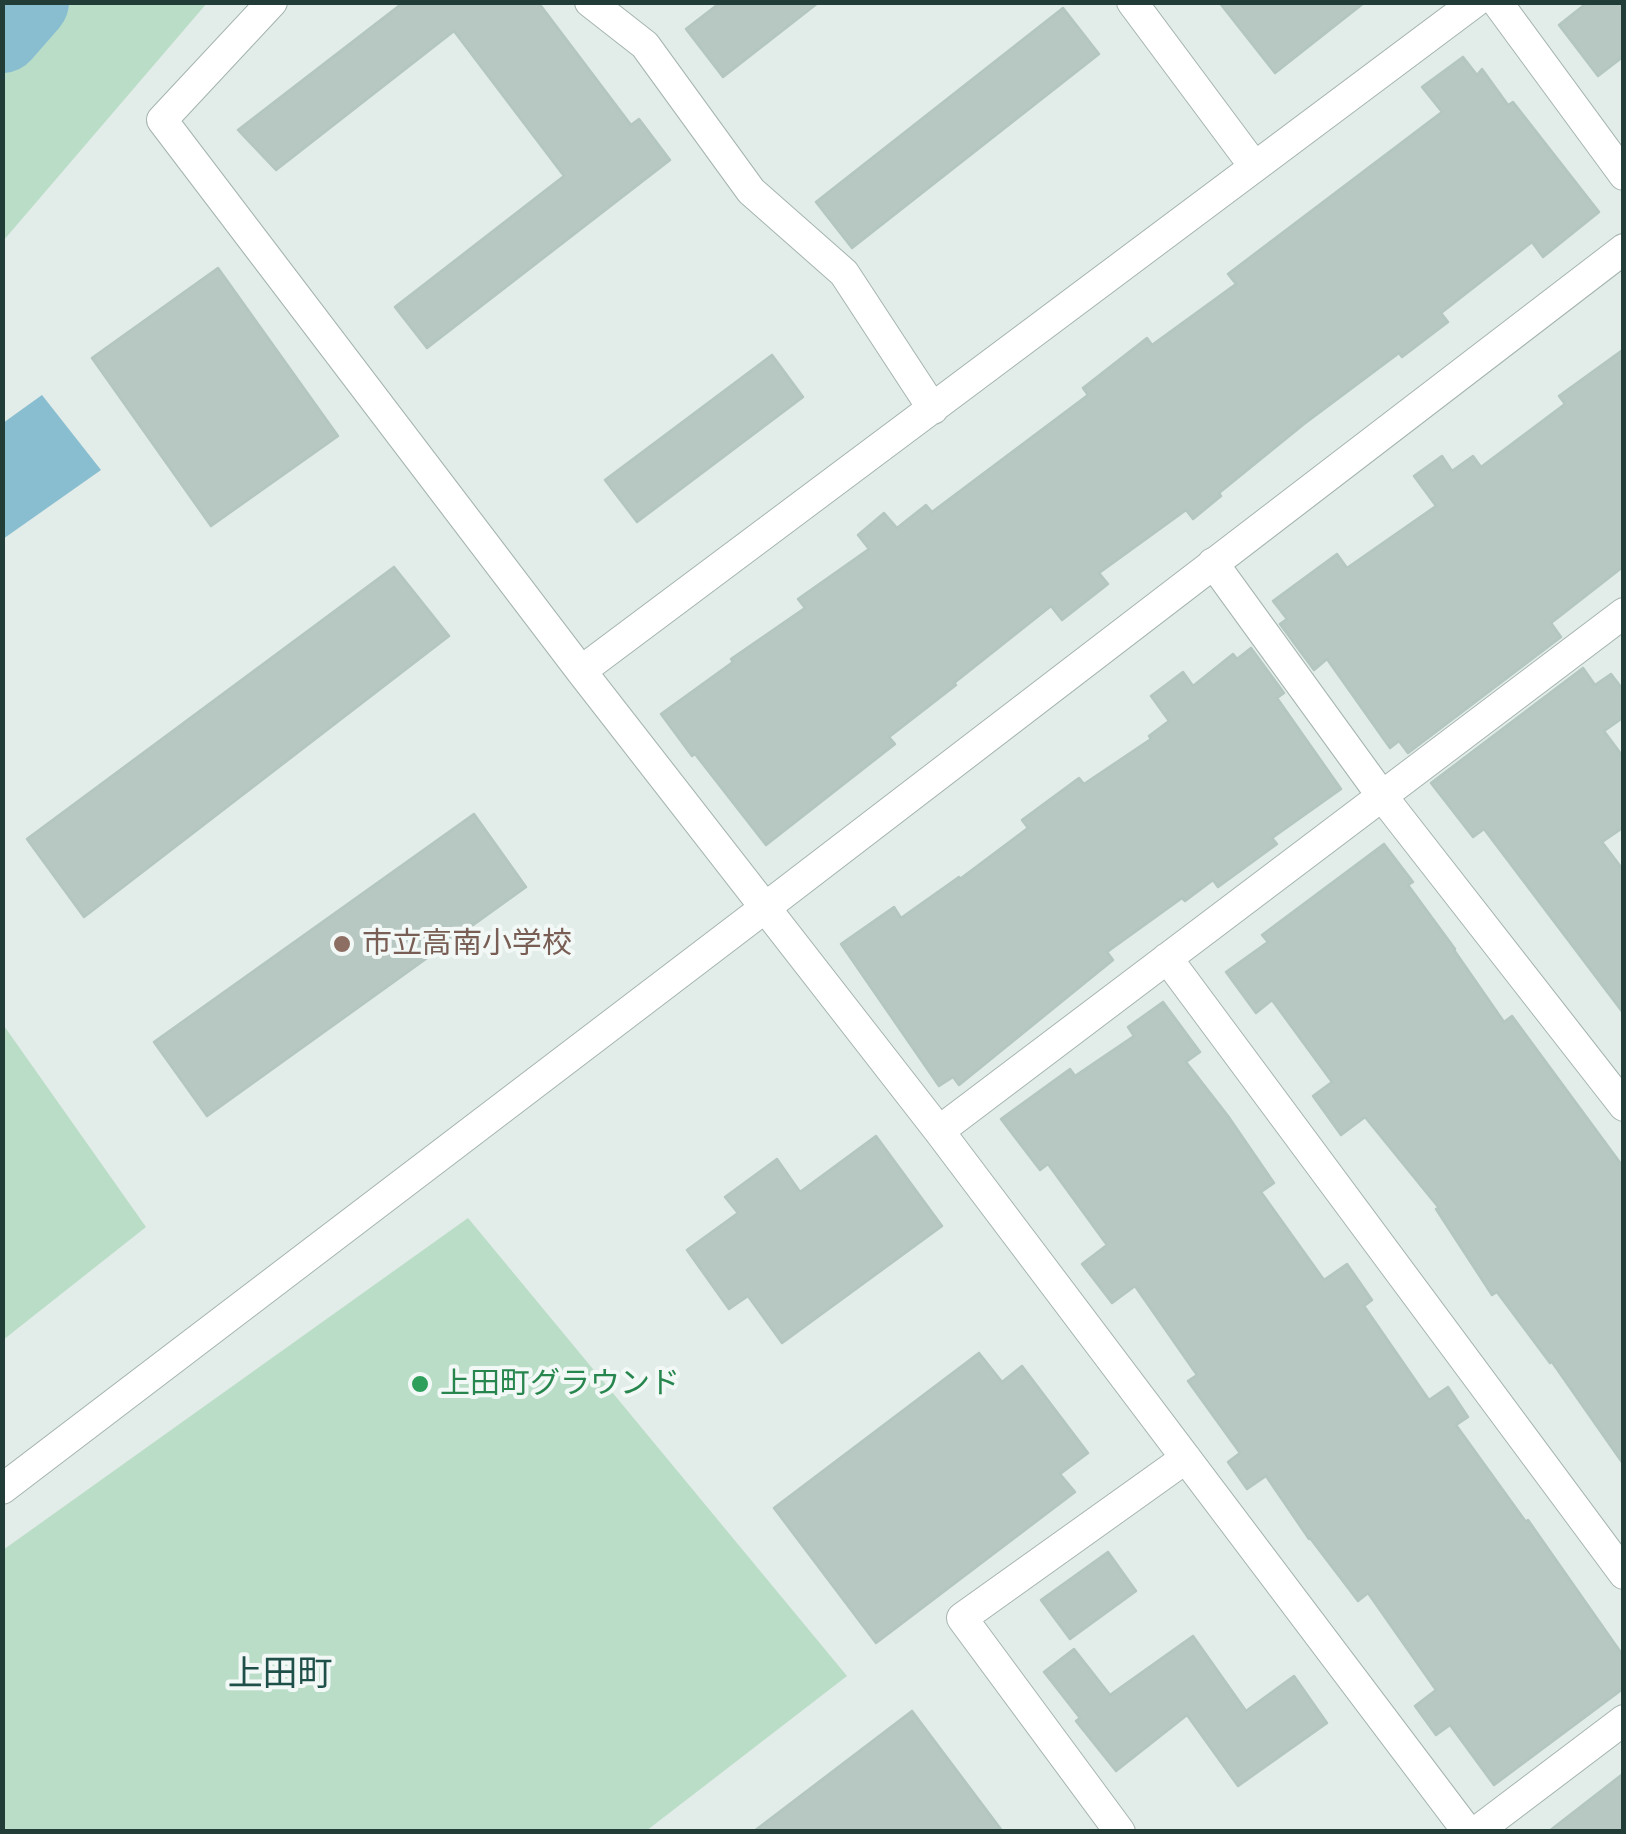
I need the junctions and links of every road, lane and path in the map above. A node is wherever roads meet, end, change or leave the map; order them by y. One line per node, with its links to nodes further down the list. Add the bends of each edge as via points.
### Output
1 (272, 2): 12 (street, via 162,120)
2 (590, 2): 9 (street, via 646,46 751,191 844,273)
3 (1132, 2): 6 (street)
4 (1475, 2): 6 (street)
5 (1497, 2): 7 (street)
6 (1254, 166): 9 (street)
7 (1624, 176)
8 (1624, 250): 10 (street)
9 (933, 409): 12 (street)
10 (1213, 563): 13 (street); 14 (street)
11 (1621, 619): 13 (street)
12 (581, 671): 14 (street)
13 (1382, 796): 15 (street); 16 (street)
14 (766, 907): 17 (street); 19 (street)
15 (1167, 958): 17 (street); 20 (street)
16 (1624, 1106)
17 (939, 1131): 18 (street)
18 (1186, 1458): 22 (street, via 962,1618); 23 (street)
19 (2, 1488)
20 (1624, 1574)
21 (1624, 1720): 24 (street)
22 (1120, 1832)
23 (1468, 1832)
24 (1476, 1832)

